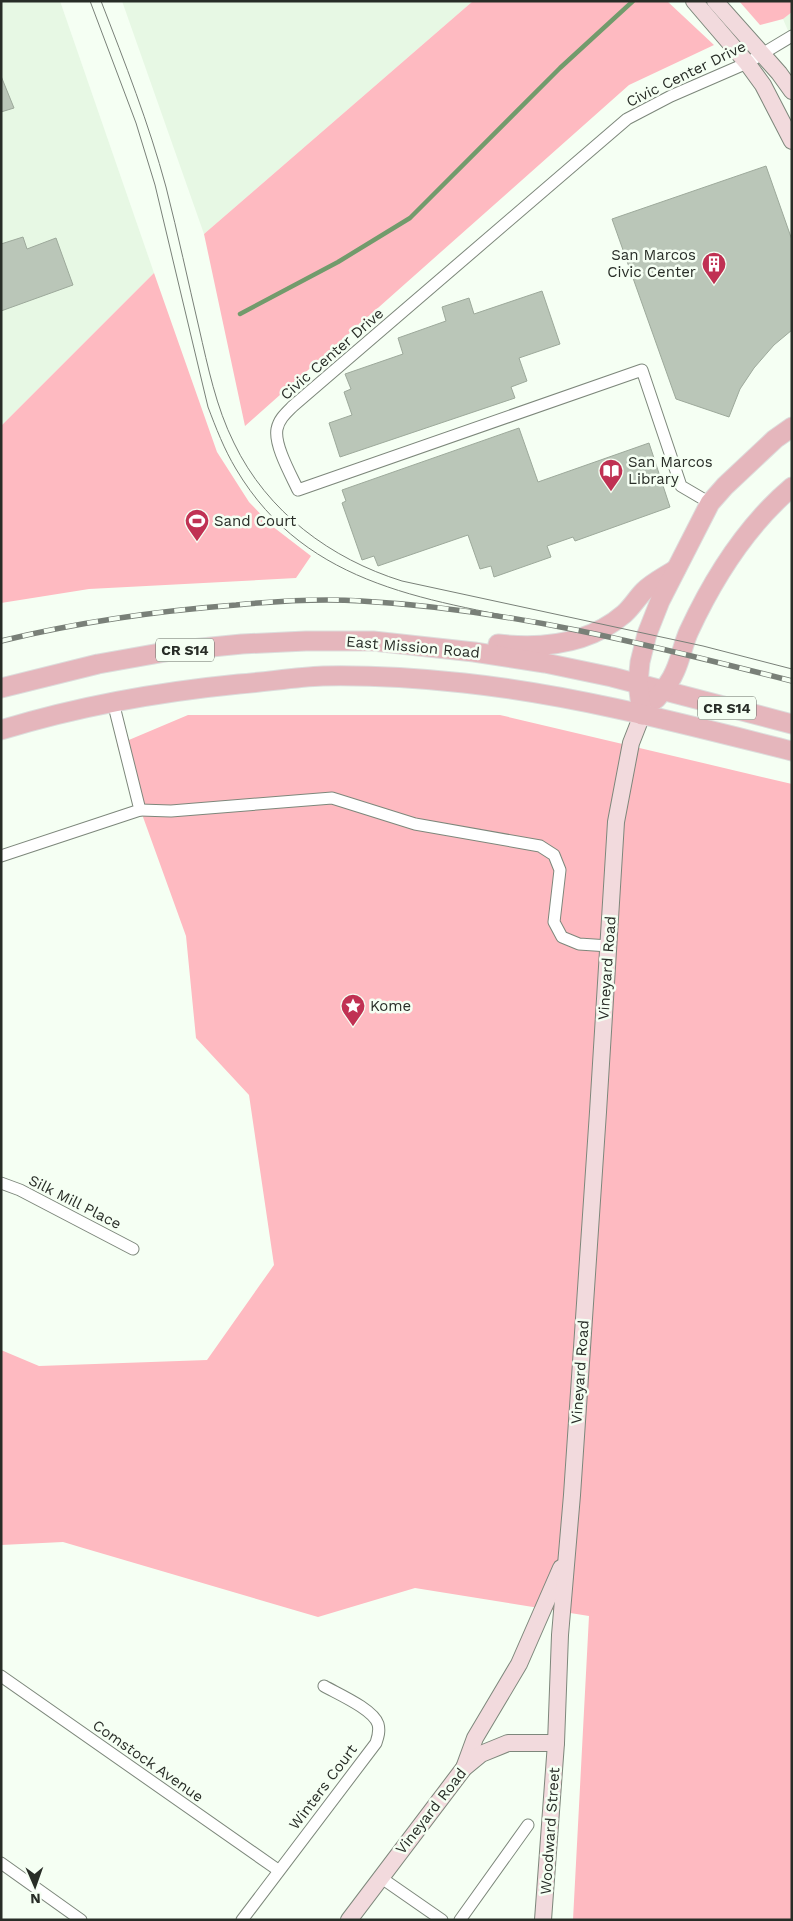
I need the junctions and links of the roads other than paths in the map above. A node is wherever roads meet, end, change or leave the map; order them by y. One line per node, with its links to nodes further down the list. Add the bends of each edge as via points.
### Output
1 (694, 1): 3 (main road)
2 (715, 1): 3 (main road)
3 (725, 25): 5 (main road); 6 (main road)
4 (792, 36): 5 (street, Civic Center Drive)
5 (762, 54): 6 (street, Civic Center Drive); 7 (main road)
6 (748, 63): 8 (main road, via 763,84); 11 (street, Civic Center Drive, via 627,119 293,406 277,430 281,450 298,490 642,370 681,486)
7 (792, 92)
8 (792, 141)
9 (792, 427): 11 (main road, via 775,439)
10 (792, 487): 16 (main road, via 748,531 716,577 688,633 675,671)
11 (710, 503): 12 (main road)
12 (677, 568): 13 (main road, via 645,590 625,614 594,633 563,643 526,646 476,641); 14 (main road, via 647,634)
13 (373, 641): 14 (main road, East Mission Road / CR S14, via 545,663); 15 (main road, East Mission Road / CR S14, via 260,643 171,651 98,664)
14 (638, 684): 16 (main road, East Mission Road / CR S14); 18 (main road)
15 (1, 688)
16 (663, 690): 18 (main road); 19 (main road, East Mission Road / CR S14)
17 (113, 702): 18 (main road, East Mission Road / CR S14, via 311,677 370,676 527,691); 20 (main road, East Mission Road / CR S14); 22 (street)
18 (642, 716): 21 (main road, East Mission Road / CR S14); 24 (main road, Vineyard Road, via 631,743 616,822)
19 (792, 724)
20 (1, 730)
21 (792, 751)
22 (140, 810): 23 (street); 24 (street, via 171,811 332,798 415,824 540,846 554,855 560,870 554,922 562,937 578,944)
23 (1, 856)
24 (609, 946): 27 (main road, Vineyard Road)
25 (1, 1183): 26 (street, Silk Mill Place)
26 (133, 1249)
27 (566, 1554): 30 (main road, Vineyard Road); 31 (main road, via 518,1664 475,1738)
28 (1, 1676): 34 (street, Comstock Avenue)
29 (324, 1686): 34 (street, Winters Court, via 373,1715 380,1731 376,1744)
30 (556, 1743): 31 (main road, Vineyard Road, via 508,1743 481,1754); 41 (main road, Woodward Street)
31 (464, 1768): 35 (main road, Vineyard Road)
32 (528, 1825): 40 (street)
33 (1, 1864): 36 (street)
34 (278, 1870): 37 (street, Winters Court)
35 (380, 1877): 38 (main road, Vineyard Road); 39 (street)
36 (81, 1920)
37 (242, 1920)
38 (349, 1920)
39 (442, 1920)
40 (460, 1920)
41 (544, 1920)

